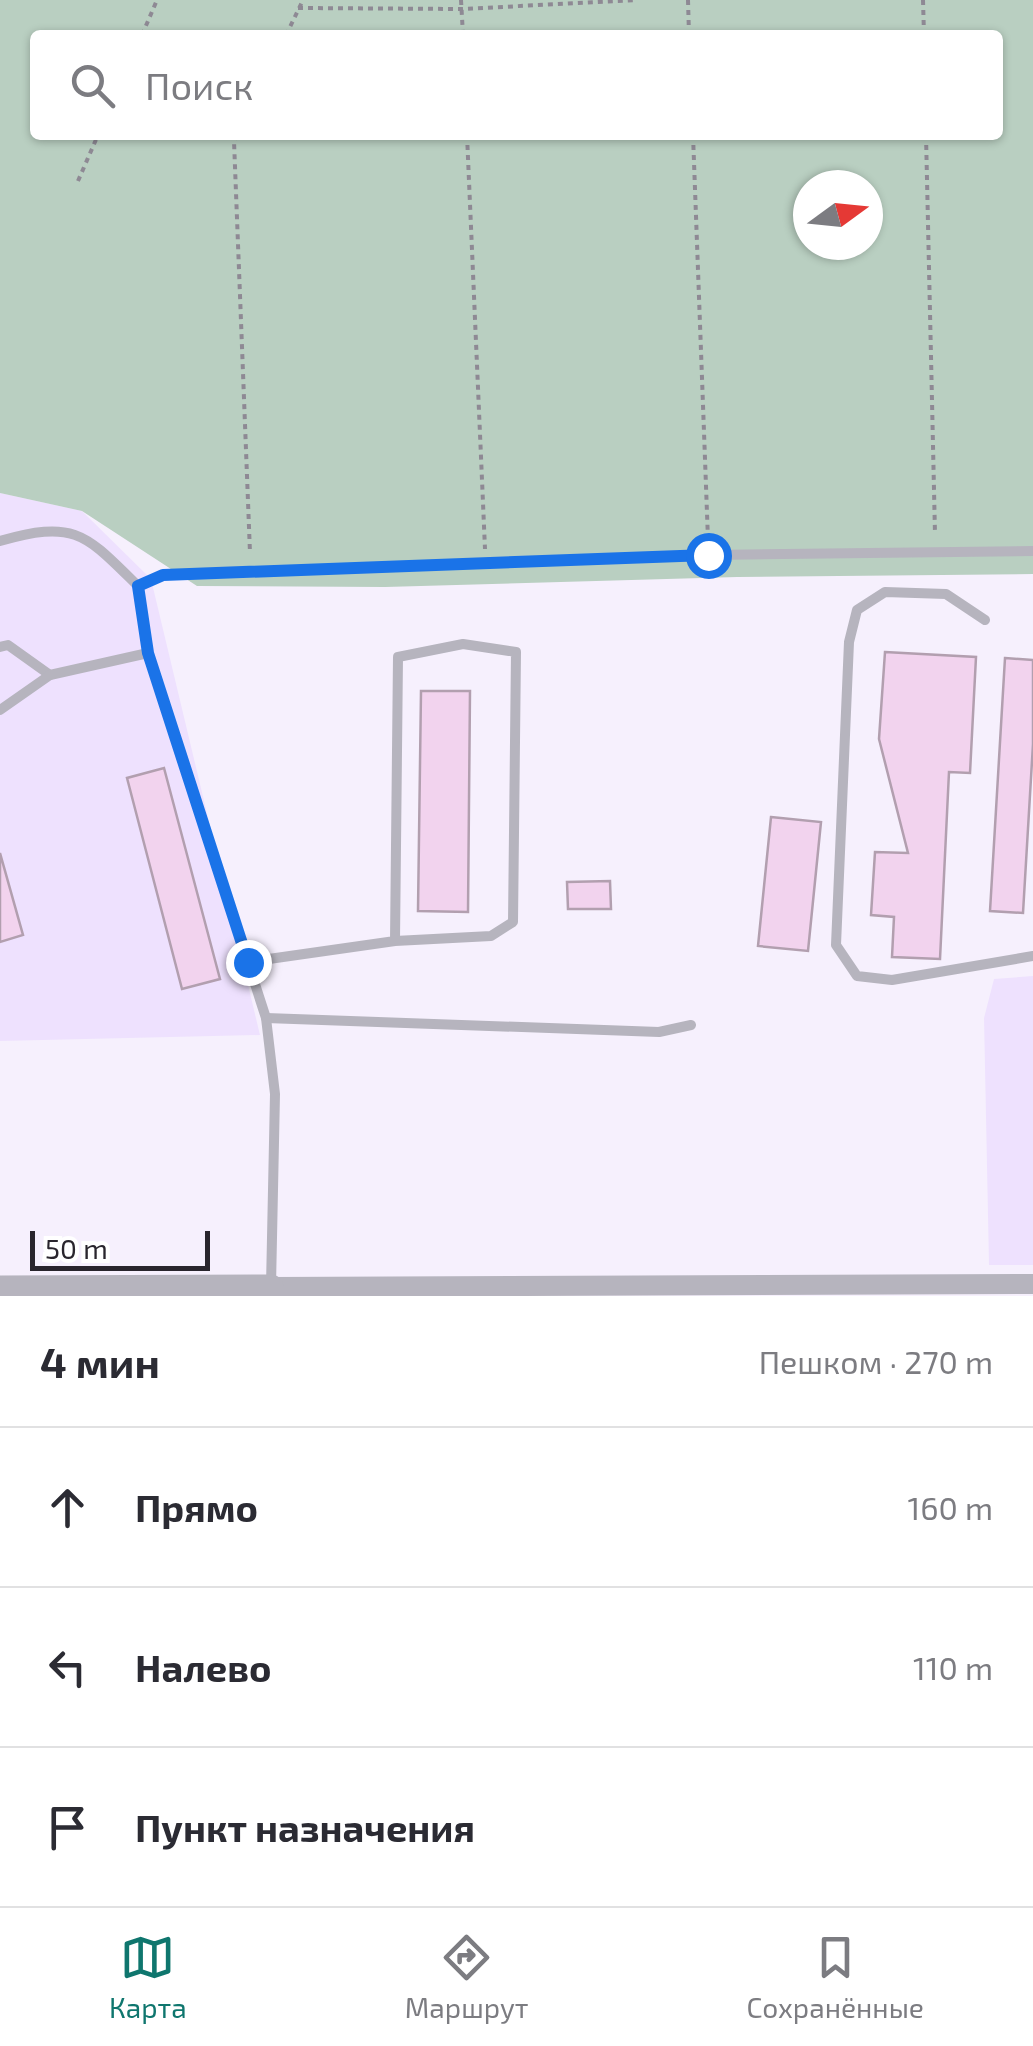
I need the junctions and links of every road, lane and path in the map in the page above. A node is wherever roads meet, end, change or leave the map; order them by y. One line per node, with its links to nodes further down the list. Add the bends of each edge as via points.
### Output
1 (302, 0): 7 (path)
2 (462, 0): 8 (path)
3 (637, 0): 8 (path)
4 (688, 0): 12 (path)
5 (923, 0): 13 (path)
6 (155, 1): 9 (path)
7 (298, 8): 8 (path); 10 (path)
8 (462, 8): 11 (path)
9 (144, 30)
10 (288, 30)
11 (463, 30)
12 (689, 30)
13 (924, 30)
14 (96, 140): 19 (path)
15 (234, 140): 25 (path)
16 (467, 140): 24 (path)
17 (692, 140): 23 (path)
18 (926, 140): 22 (path)
19 (78, 181)
20 (0, 541): 26 (lane, via 60,529 90,539)
21 (1033, 551): 22 (lane)
22 (935, 554): 23 (lane)
23 (708, 555): 24 (lane)
24 (486, 564): 25 (lane)
25 (251, 572): 26 (lane, via 163,575)
26 (138, 586): 29 (lane)
27 (984, 620): 33 (lane, via 946,594 885,592 858,610 848,642 836,945 857,976 892,980)
28 (0, 646): 30 (lane)
29 (148, 653): 30 (lane); 34 (lane)
30 (50, 674): 31 (lane)
31 (0, 710)
32 (395, 941): 32 (lane, via 491,936 514,922 516,652 463,644 398,657); 34 (lane)
33 (1033, 956)
34 (248, 962): 35 (lane)
35 (266, 1018): 36 (lane, via 659,1032); 39 (lane, via 275,1094)
36 (691, 1025)
37 (1033, 1284): 39 (street)
38 (0, 1288): 39 (street)
39 (271, 1292)

